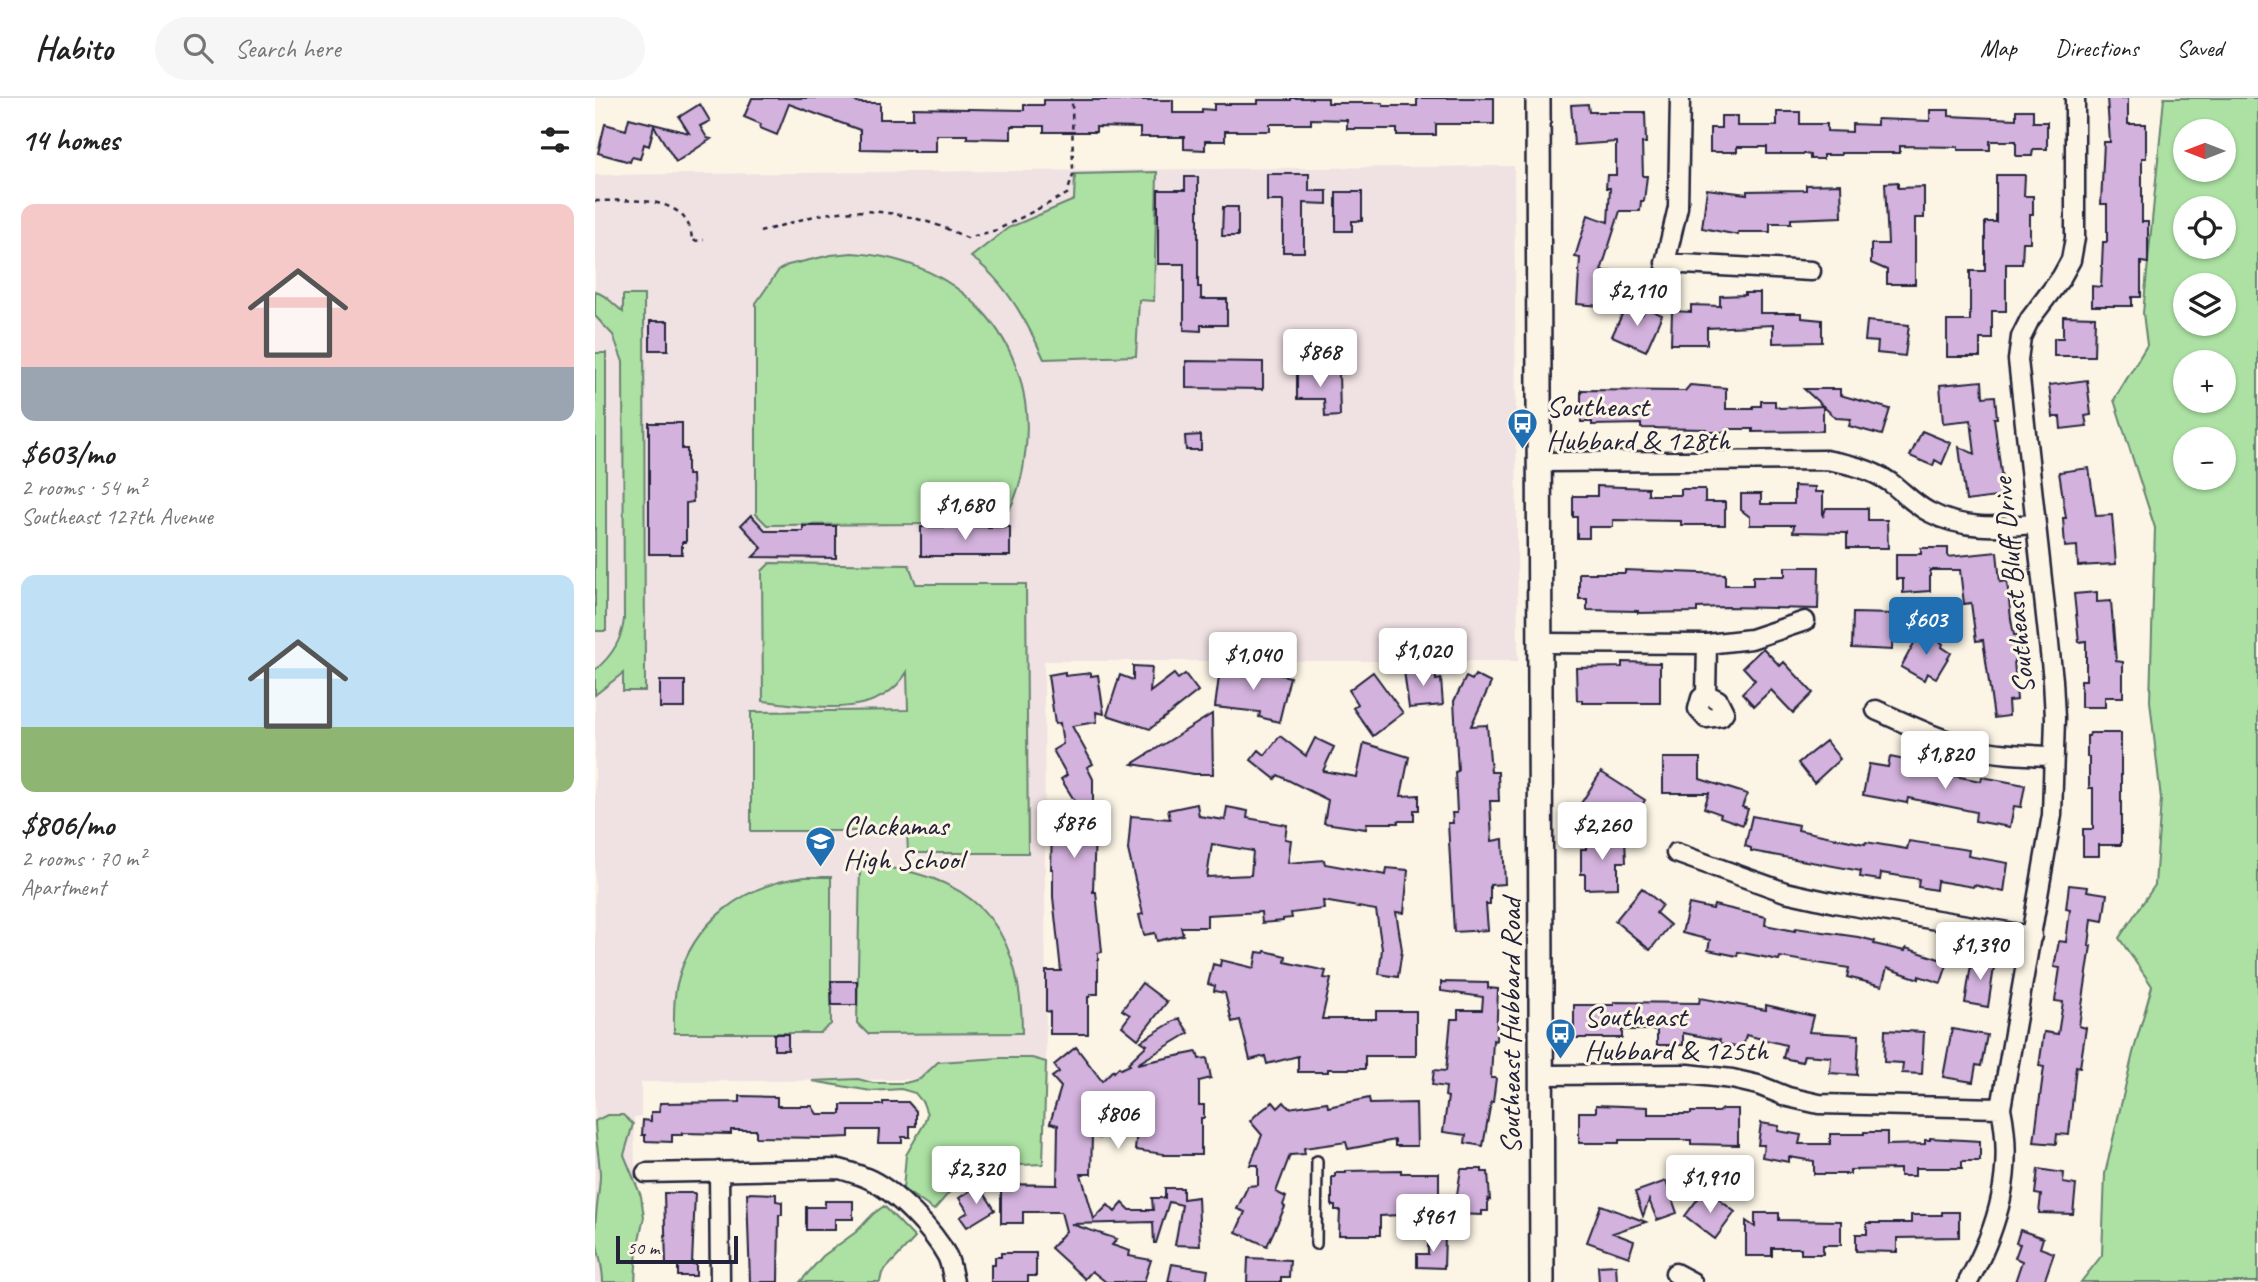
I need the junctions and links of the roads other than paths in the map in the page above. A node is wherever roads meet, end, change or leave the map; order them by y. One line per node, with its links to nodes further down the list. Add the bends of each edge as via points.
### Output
1 (1538, 98): 5 (main road, Southeast Hubbard Road)
2 (1680, 98): 4 (street, via 1678,207 1665,264)
3 (2075, 98): 6 (street, Southeast Bluff Drive, via 2071,260 2030,319 2021,337 2018,360)
4 (1811, 271)
5 (1539, 462): 6 (street, via 1826,460 1870,471 1947,520 1995,527); 8 (main road, Southeast Hubbard Road)
6 (2034, 524): 12 (street, Southeast Bluff Drive, via 2053,680)
7 (1805, 621): 9 (street, via 1751,639)
8 (1540, 643): 9 (street); 15 (main road, Southeast Hubbard Road)
9 (1707, 644): 10 (street)
10 (1706, 694)
11 (1876, 710): 12 (street, via 1974,748)
12 (2055, 756): 14 (street, Southeast Bluff Drive, via 2052,815)
13 (1676, 853): 14 (street, via 1810,898)
14 (2032, 936): 16 (street, Southeast Bluff Drive)
15 (1542, 1075): 16 (street, via 1688,1074 1732,1079 1819,1104); 24 (main road, Southeast Hubbard Road)
16 (2001, 1108): 26 (street, Southeast Bluff Drive, via 2007,1158 2003,1192 1982,1256)
17 (1317, 1161): 20 (lane)
18 (719, 1171): 19 (street); 22 (street); 23 (street, via 840,1169 872,1181 905,1205 932,1236 948,1258)
19 (646, 1173)
20 (1316, 1244)
21 (1675, 1273): 25 (street)
22 (720, 1282)
23 (954, 1282)
24 (1542, 1282)
25 (1692, 1282)
26 (1968, 1282)

